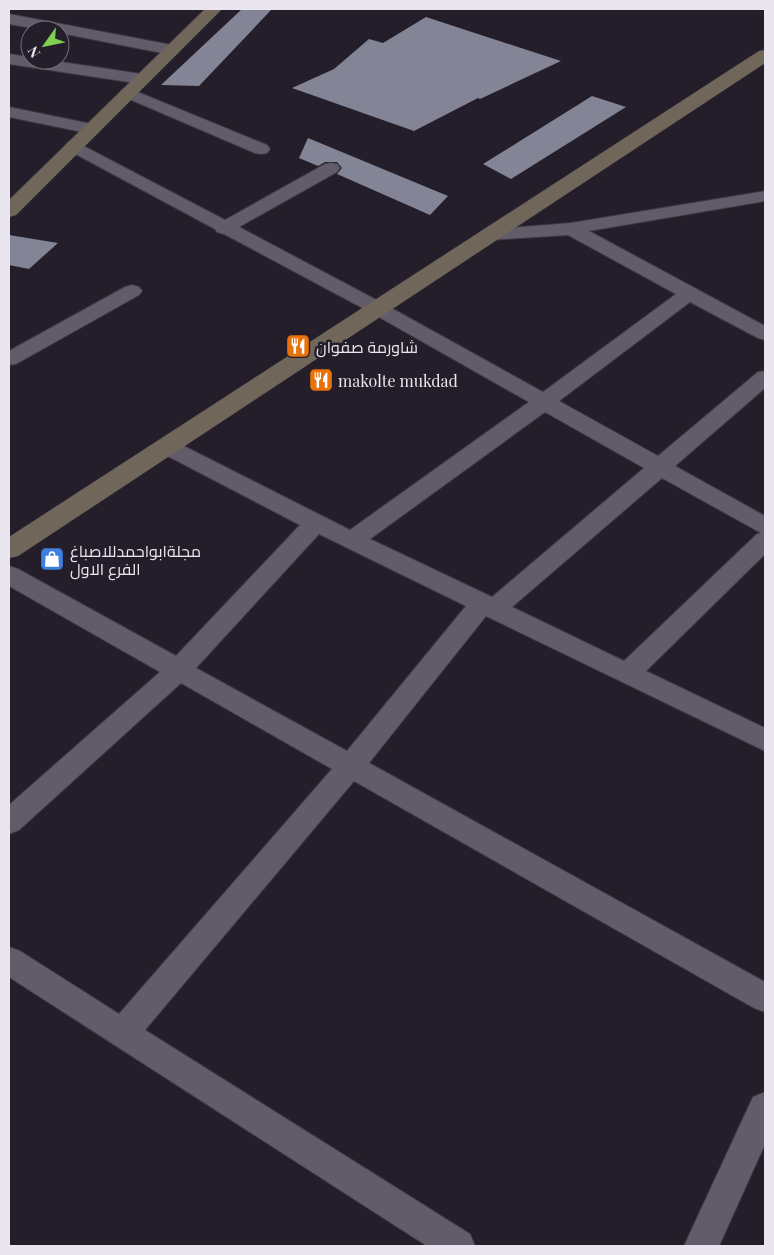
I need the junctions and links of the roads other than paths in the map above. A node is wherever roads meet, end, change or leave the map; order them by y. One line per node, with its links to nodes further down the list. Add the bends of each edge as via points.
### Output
1 (214, 9): 3 (street)
2 (9, 19): 3 (street)
3 (172, 50): 6 (street)
4 (765, 55): 19 (street)
5 (9, 59): 6 (street)
6 (142, 79): 7 (street)
7 (128, 93): 9 (street); 11 (street)
8 (9, 112): 9 (street)
9 (92, 129): 10 (street)
10 (74, 146): 15 (street); 17 (street)
11 (261, 149)
12 (331, 168): 17 (street)
13 (765, 196): 14 (street)
14 (742, 200): 16 (street); 18 (street)
15 (9, 211)
16 (765, 212)
17 (224, 228): 22 (street)
18 (571, 228): 19 (street); 21 (street)
19 (490, 234): 22 (street)
20 (132, 291): 24 (street)
21 (689, 293): 23 (street); 26 (street)
22 (377, 308): 26 (street); 27 (street)
23 (765, 334)
24 (9, 359)
25 (765, 376): 28 (street)
26 (544, 402): 28 (street); 31 (street)
27 (166, 446): 29 (street); 33 (street)
28 (659, 466): 30 (street); 35 (street)
29 (316, 523): 31 (street); 36 (street)
30 (765, 526)
31 (352, 540): 35 (street)
32 (765, 540): 37 (street)
33 (9, 549)
34 (9, 575): 36 (street)
35 (489, 605): 37 (street); 39 (street)
36 (178, 671): 39 (street); 40 (street)
37 (629, 672): 38 (street)
38 (761, 732)
39 (350, 767): 42 (street); 43 (street)
40 (9, 822)
41 (9, 961): 43 (street)
42 (765, 998)
43 (122, 1034): 45 (street)
44 (765, 1108): 46 (street)
45 (458, 1246)
46 (702, 1246)

